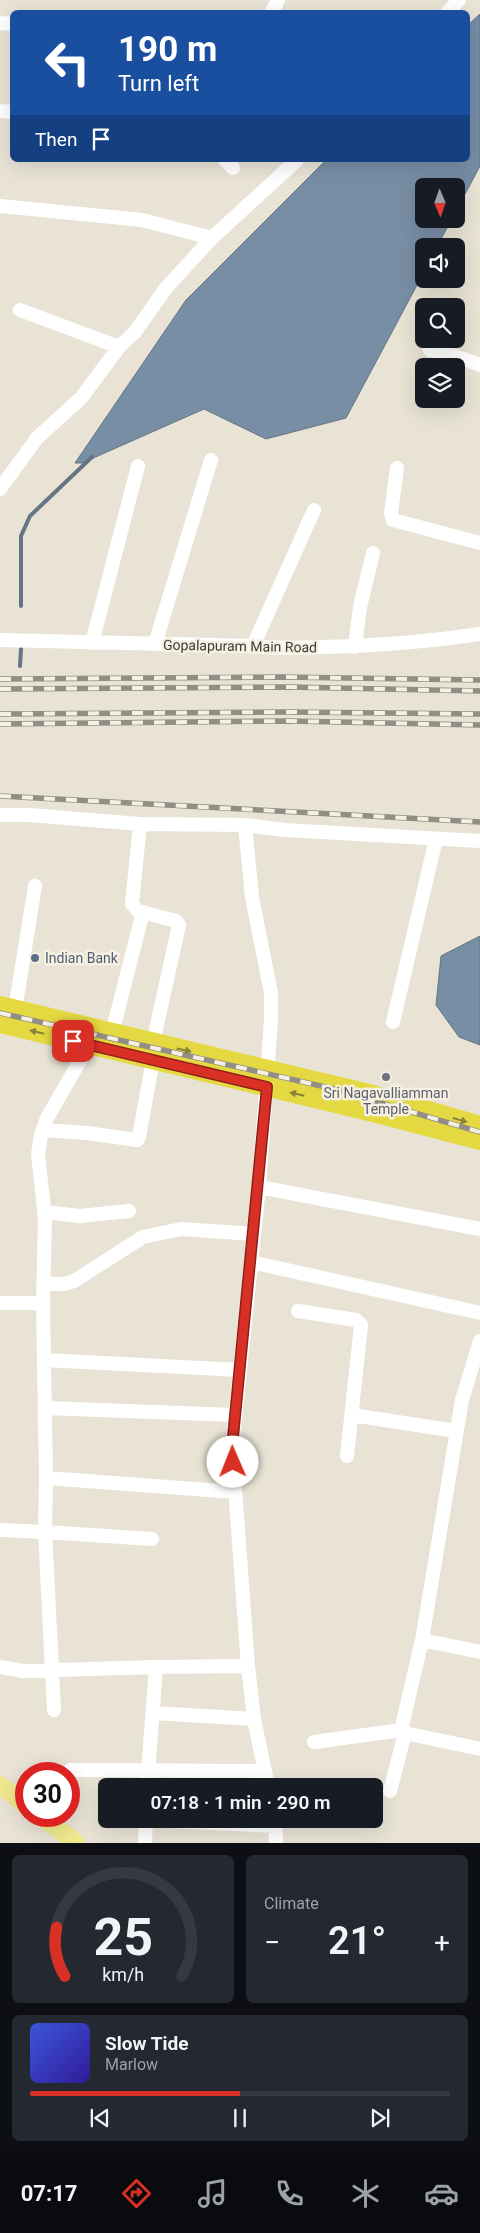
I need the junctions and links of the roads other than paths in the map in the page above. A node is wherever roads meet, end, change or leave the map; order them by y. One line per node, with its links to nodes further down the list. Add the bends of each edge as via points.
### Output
1 (459, 0): 2 (street)
2 (450, 10)
3 (295, 162): 5 (street)
4 (0, 206): 5 (street, via 142,220)
5 (212, 238): 7 (street, via 166,288 135,332)
6 (20, 310): 7 (street)
7 (119, 347): 13 (street, via 81,398 37,438)
8 (430, 350): 9 (street)
9 (480, 365)
10 (211, 460): 20 (street)
11 (138, 466): 19 (street)
12 (398, 468): 15 (street, via 391,513 393,520)
13 (0, 489)
14 (314, 510): 21 (street)
15 (480, 543)
16 (373, 553): 22 (street, via 360,607)
17 (480, 634): 22 (street, Gopalapuram Main Road)
18 (0, 640): 19 (street, Gopalapuram Main Road)
19 (92, 643): 20 (street, Gopalapuram Main Road)
20 (155, 644): 21 (street, Gopalapuram Main Road)
21 (252, 646): 22 (street, Gopalapuram Main Road)
22 (355, 647)
23 (0, 816): 24 (street, via 29,815)
24 (140, 824): 25 (street); 29 (street, via 132,902 134,908)
25 (245, 825): 26 (street); 36 (street, via 252,897 271,993)
26 (436, 839): 27 (street); 31 (street)
27 (480, 841)
28 (36, 886): 30 (street)
29 (143, 912): 33 (street); 35 (street, via 176,921 179,925)
30 (7, 1008): 33 (highway)
31 (393, 1022)
32 (0, 1023): 34 (highway, one-way to 32)
33 (112, 1033): 35 (highway)
34 (89, 1045): 35 (highway); 38 (street)
35 (153, 1052): 36 (highway); 38 (street, via 136,1140)
36 (268, 1078): 37 (highway, one-way to 37, via 373,1095); 39 (highway, one-way to 36); 40 (street)
37 (480, 1126)
38 (42, 1130): 42 (street, via 38,1154)
39 (480, 1140)
40 (258, 1188): 43 (street); 44 (street)
41 (129, 1211): 42 (street, via 80,1216)
42 (44, 1212): 46 (street)
43 (480, 1229)
44 (254, 1234): 45 (street); 46 (street, via 181,1229 143,1237 74,1282)
45 (251, 1262): 50 (street); 53 (street)
46 (44, 1284): 47 (street)
47 (43, 1302): 48 (street); 52 (street)
48 (0, 1303)
49 (298, 1311): 56 (street, via 356,1320 361,1325)
50 (480, 1313)
51 (480, 1341): 57 (street)
52 (44, 1360): 53 (street); 54 (street)
53 (240, 1370): 55 (street)
54 (45, 1408): 55 (street); 59 (street)
55 (235, 1415): 60 (street, via 232,1447)
56 (352, 1415): 57 (street); 58 (street)
57 (456, 1431): 64 (street)
58 (347, 1456)
59 (46, 1478): 60 (street); 62 (street)
60 (235, 1492): 66 (street)
61 (0, 1530): 62 (street)
62 (45, 1532): 63 (street); 69 (street)
63 (152, 1539)
64 (422, 1640): 65 (street); 73 (street, via 402,1722)
65 (480, 1652)
66 (248, 1666): 68 (street); 72 (street)
67 (0, 1667): 69 (street, via 23,1671)
68 (156, 1667): 69 (street); 71 (street)
69 (52, 1669): 70 (street)
70 (54, 1710)
71 (153, 1714): 72 (street); 79 (street)
72 (254, 1719): 77 (street)
73 (404, 1731): 74 (street); 75 (street); 83 (street)
74 (314, 1742)
75 (480, 1749)
76 (80, 1771): 78 (street)
77 (265, 1771): 80 (street); 81 (street)
78 (139, 1778)
79 (148, 1778)
80 (163, 1778)
81 (266, 1778)
82 (0, 1786): 84 (main road)
83 (390, 1791)
84 (15, 1797)
85 (55, 1827): 88 (main road)
86 (146, 1828): 89 (street)
87 (275, 1828): 90 (street)
88 (76, 1843)
89 (145, 1843)
90 (276, 1843)

